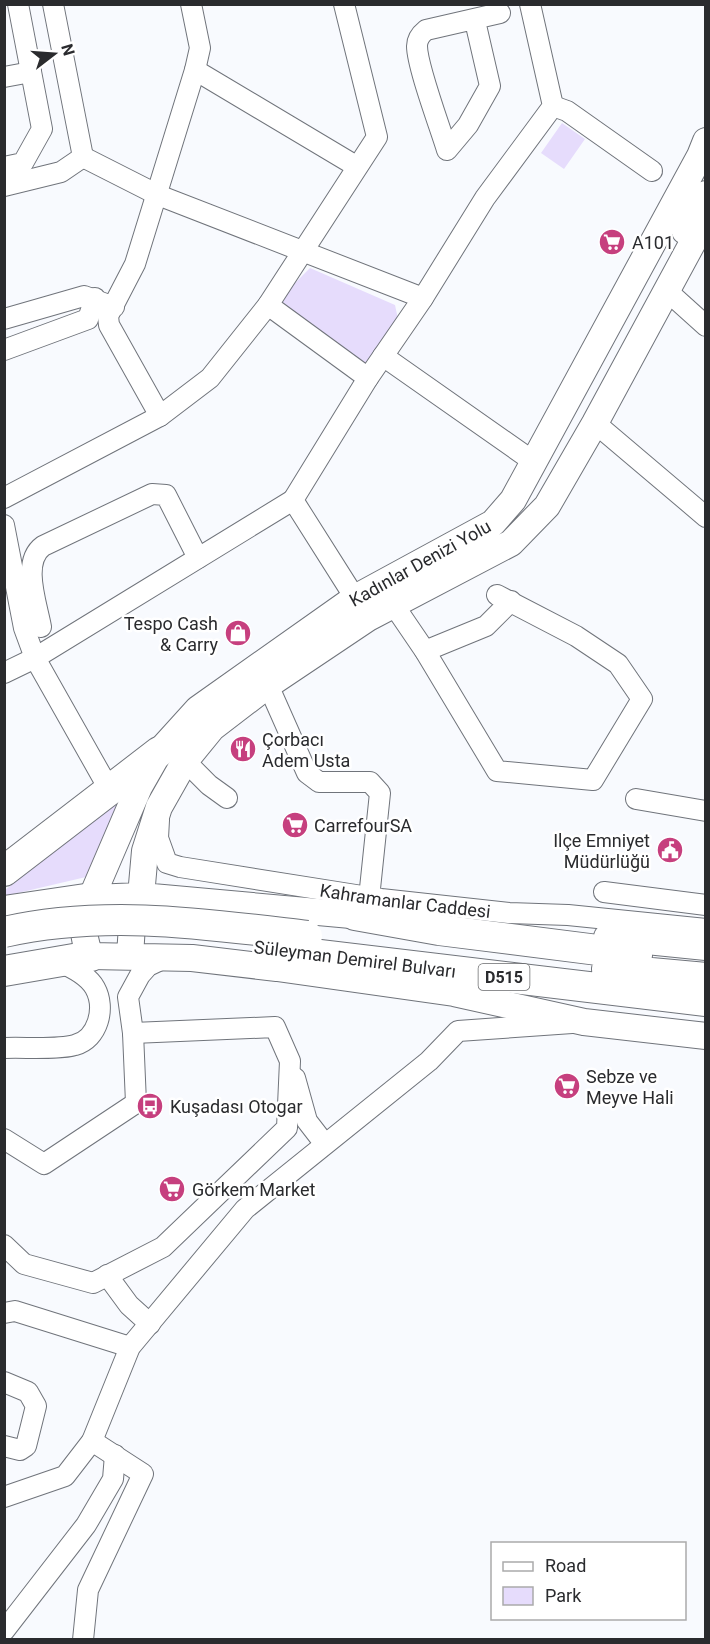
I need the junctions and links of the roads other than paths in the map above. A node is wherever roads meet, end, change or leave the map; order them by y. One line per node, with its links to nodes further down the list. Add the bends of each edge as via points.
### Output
1 (18, 4): 9 (street)
2 (53, 4): 13 (street)
3 (191, 4): 8 (street, via 200,48)
4 (344, 4): 14 (street, via 377,137)
5 (530, 4): 11 (street)
6 (500, 13): 7 (street)
7 (475, 21): 7 (street, via 426,30 417,46 447,150 468,125 490,86)
8 (195, 70): 14 (street); 20 (street)
9 (31, 72): 10 (street); 15 (street, via 42,129 23,163)
10 (4, 77)
11 (553, 106): 16 (street, via 567,111); 25 (street, via 485,198)
12 (705, 141): 35 (main road, Kadınlar Denizi Yolu)
13 (83, 157): 18 (street, via 61,172); 20 (street)
14 (356, 166): 22 (street)
15 (4, 167)
16 (652, 171)
17 (705, 175): 39 (main road, via 559,438 519,503)
18 (4, 186)
19 (705, 194): 41 (main road, via 551,478)
20 (158, 195): 22 (street); 27 (street, via 135,264)
21 (705, 218): 23 (main road, Kadınlar Denizi Yolu)
22 (304, 252): 25 (street); 26 (street)
23 (666, 291): 29 (street); 34 (main road, Kadınlar Denizi Yolu)
24 (95, 298): 27 (street); 28 (street, via 67,298); 30 (street, via 88,319)
25 (423, 298): 31 (street)
26 (268, 305): 32 (street); 33 (street, via 210,378)
27 (114, 307): 33 (street, via 108,316 109,325)
28 (4, 319)
29 (705, 326)
30 (4, 350)
31 (383, 356): 32 (street); 35 (street)
32 (368, 378): 37 (street)
33 (160, 416): 36 (street)
34 (595, 423): 38 (street); 41 (main road, Kadınlar Denizi Yolu, via 547,506)
35 (534, 462): 39 (main road, Kadınlar Denizi Yolu, via 513,500)
36 (4, 498)
37 (293, 500): 42 (street); 44 (street)
38 (705, 517)
39 (493, 523): 44 (main road, Kadınlar Denizi Yolu)
40 (4, 525): 47 (street, via 24,628)
41 (511, 543): 43 (main road, Kadınlar Denizi Yolu)
42 (198, 558): 45 (street, via 166,495 152,494 36,552 32,571); 47 (street)
43 (393, 604): 44 (main road, Kadınlar Denizi Yolu); 46 (street)
44 (361, 608): 49 (main road, Kadınlar Denizi Yolu); 50 (main road, Kadınlar Denizi Yolu, via 198,709)
45 (40, 627)
46 (425, 651): 46 (street, via 497,771 592,780 642,699 618,664 576,636 504,598 486,626)
47 (35, 658): 48 (street); 51 (street)
48 (4, 673)
49 (268, 685): 50 (main road, Kadınlar Denizi Yolu); 63 (street, via 307,773 319,782 370,782 380,793)
50 (172, 756): 51 (highway); 52 (street, via 206,791); 54 (main road, Kadınlar Denizi Yolu); 60 (main road, Kadınlar Denizi Yolu, via 139,787)
51 (109, 789): 57 (highway)
52 (227, 798)
53 (636, 799): 55 (street)
54 (159, 807): 56 (main road, Kadınlar Denizi Yolu); 63 (street, Kahramanlar Caddesi, via 158,838 167,863)
55 (705, 812)
56 (149, 840): 59 (main road, Kadınlar Denizi Yolu); 61 (main road, via 151,873 158,889)
57 (4, 871)
58 (604, 892): 62 (street)
59 (141, 896): 60 (main road); 61 (main road); 71 (main road, Kadınlar Denizi Yolu)
60 (92, 898): 64 (highway); 70 (main road, Kadınlar Denizi Yolu, via 83,926 86,945)
61 (183, 900): 68 (main road, via 224,903)
62 (705, 905)
63 (362, 907): 66 (street, Kahramanlar Caddesi, via 568,915); 68 (main road); 69 (main road); 74 (highway, via 440,930)
64 (4, 911)
65 (4, 916): 75 (highway, via 16,924 23,943 21,954)
66 (705, 928)
67 (4, 932): 68 (highway, Süleyman Demirel Bulvarı / D515, bridge, via 120,918)
68 (302, 933): 75 (highway, Süleyman Demirel Bulvarı / D515, via 64,940); 76 (highway, Süleyman Demirel Bulvarı / D515); 80 (highway, Süleyman Demirel Bulvarı / D515)
69 (705, 947)
70 (93, 956): 71 (main road); 73 (highway); 77 (street)
71 (128, 956): 72 (main road); 79 (street)
72 (192, 958): 78 (main road); 79 (street, via 166,957 148,966)
73 (57, 961): 75 (highway); 77 (street, via 71,966)
74 (705, 963)
75 (6, 964)
76 (705, 978)
77 (94, 987): 85 (street, via 100,1018 93,1033 75,1045)
78 (454, 993): 81 (highway, via 567,1001); 82 (main road)
79 (128, 997): 83 (street)
80 (705, 1001)
81 (705, 1018)
82 (584, 1022): 84 (main road); 90 (street, via 458,1031 429,1061)
83 (133, 1033): 86 (street, via 275,1027); 89 (street, via 136,1103 44,1164)
84 (705, 1036)
85 (4, 1048)
86 (290, 1061): 87 (street); 88 (street)
87 (307, 1121): 88 (street); 90 (street)
88 (286, 1128): 92 (street, via 164,1247)
89 (4, 1139)
90 (324, 1143): 94 (street, via 245,1209)
91 (4, 1245): 92 (street, via 24,1264 93,1283)
92 (107, 1275): 94 (street, via 129,1305)
93 (4, 1312): 95 (street, via 15,1311)
94 (150, 1324): 95 (street)
95 (130, 1347): 97 (street)
96 (4, 1382): 98 (street, via 28,1392 36,1406 26,1446 20,1450)
97 (92, 1441): 99 (street); 100 (street, via 65,1476)
98 (4, 1446)
99 (115, 1455): 101 (street, via 112,1479 86,1525); 102 (street, via 143,1474 88,1590)
100 (4, 1497)
101 (4, 1631)
102 (82, 1640)

